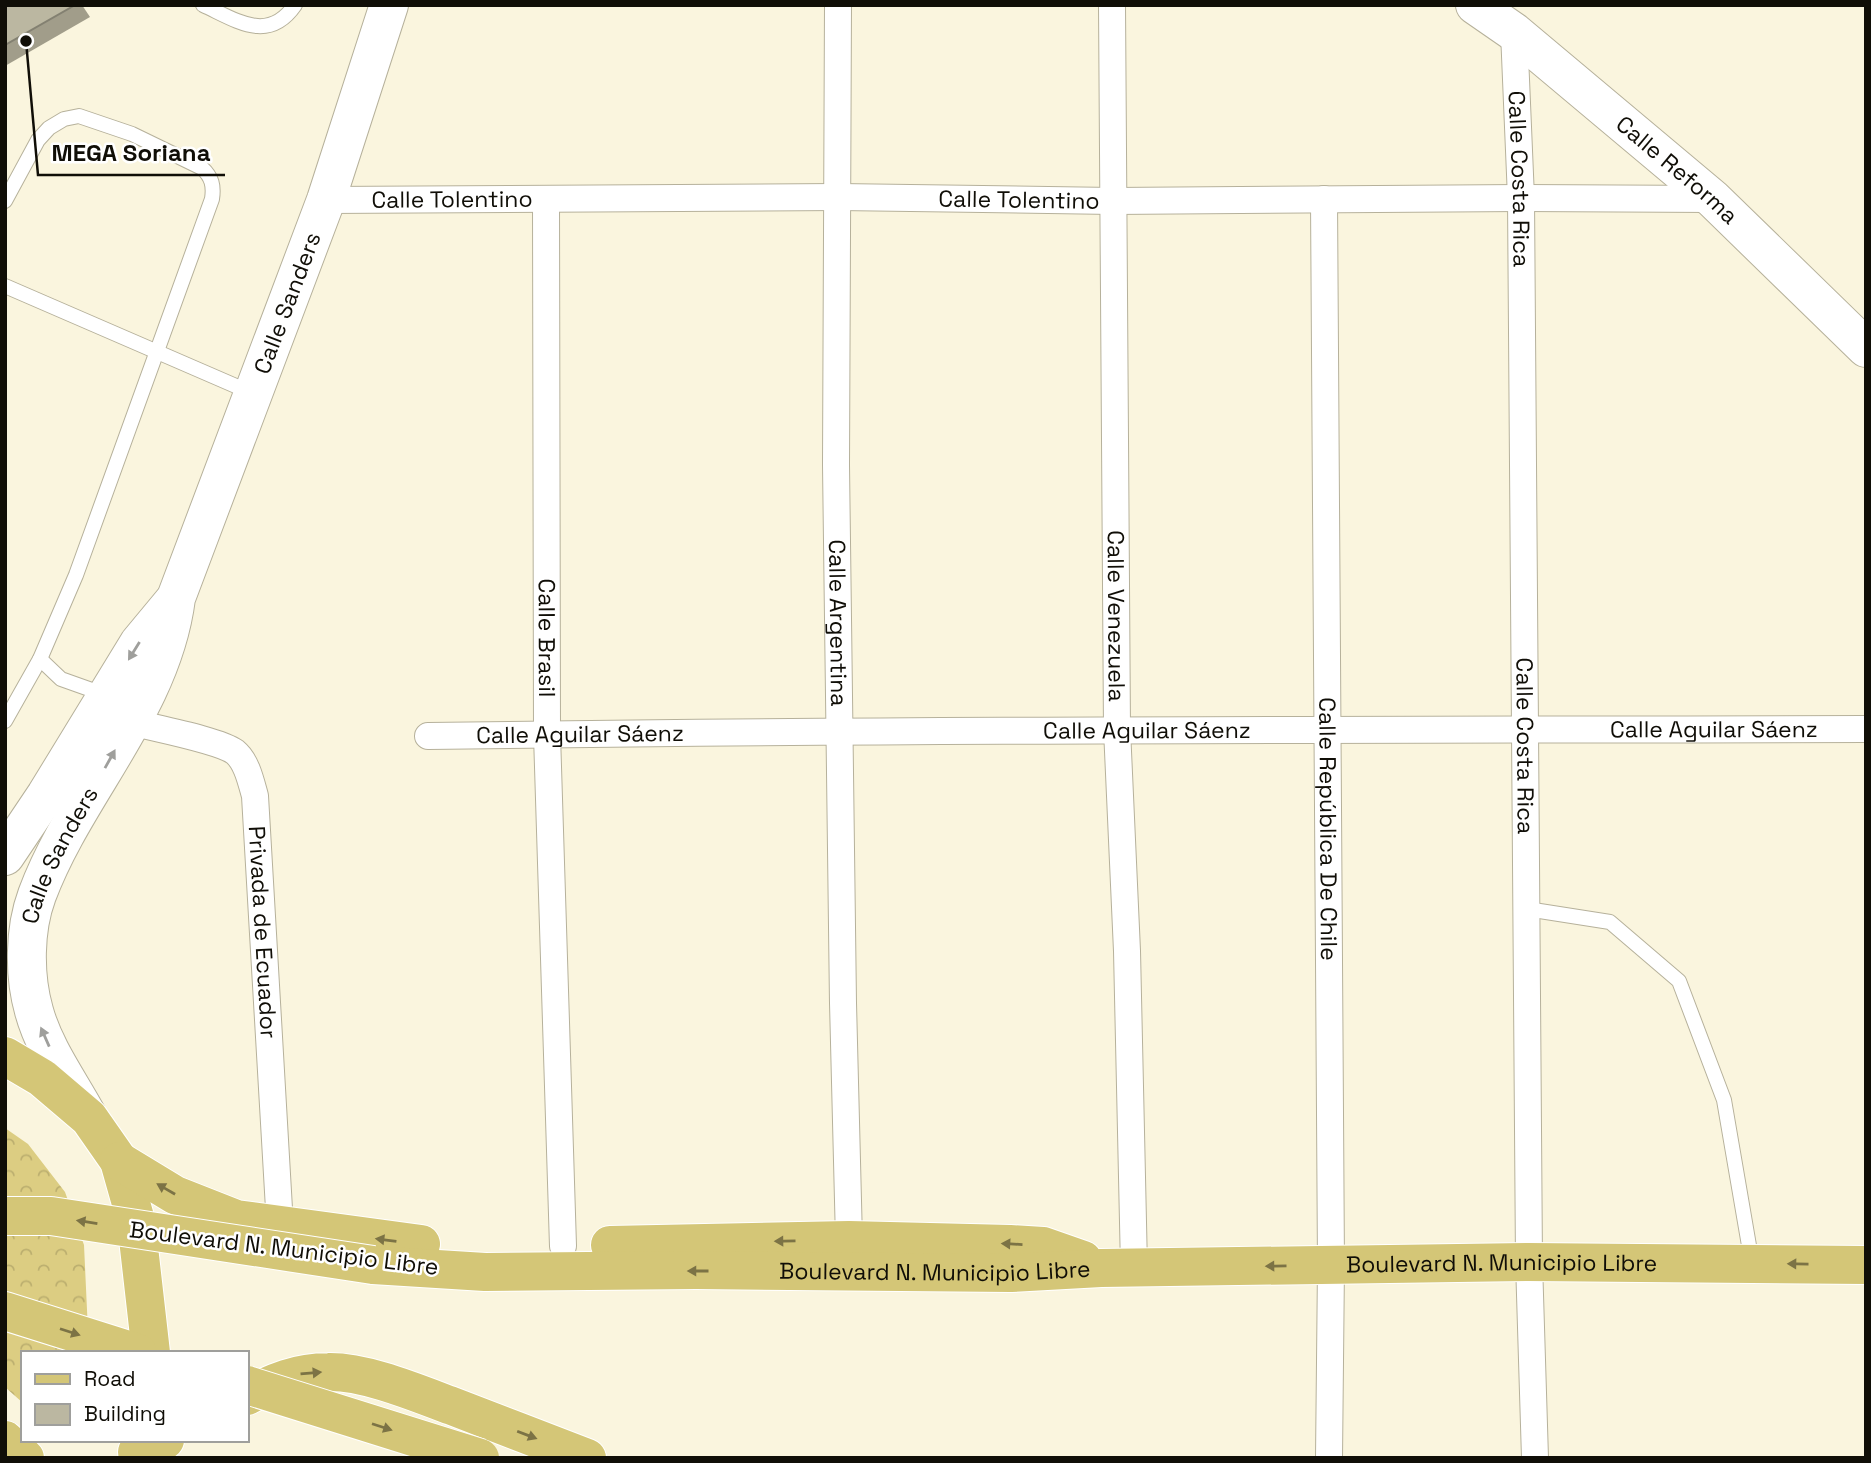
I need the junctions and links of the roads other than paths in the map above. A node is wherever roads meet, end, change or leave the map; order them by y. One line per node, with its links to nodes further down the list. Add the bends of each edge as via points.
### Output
1 (203, 5): 2 (lane, via 263,28 284,19)
2 (295, 5)
3 (388, 5): 13 (street, Calle Sanders)
4 (838, 5): 8 (street, Calle Argentina)
5 (1112, 5): 15 (street, Calle Venezuela)
6 (1475, 5): 7 (street, Calle Reforma)
7 (1514, 32): 9 (street, Calle Costa Rica); 12 (street, Calle Reforma)
8 (838, 197): 10 (street, Calle Tolentino); 15 (street, Calle Tolentino); 27 (street, Calle Argentina, via 836,466)
9 (1521, 198): 11 (street, Calle Tolentino); 12 (street, Calle Tolentino); 25 (street, Calle Costa Rica)
10 (546, 199): 13 (street, Calle Tolentino); 28 (street, Calle Brasil)
11 (1324, 199): 15 (street, Calle Tolentino); 26 (street, Calle República De Chile)
12 (1713, 199): 17 (street, Calle Reforma)
13 (326, 200): 19 (street, Calle Sanders)
14 (5, 201): 18 (lane, via 38,140 64,119 79,116 132,134 209,174 212,199)
15 (1113, 201): 23 (street, Calle Venezuela)
16 (5, 286): 18 (lane)
17 (1866, 348)
18 (156, 351): 19 (lane); 20 (lane, via 76,575)
19 (253, 394): 21 (street, Calle Sanders, via 176,598 162,659)
20 (40, 659): 21 (lane, via 61,679); 22 (lane)
21 (119, 708): 30 (street, Calle Sanders, via 46,795); 33 (street, Calle Sanders, one-way to 21, via 44,1039 34,1010 27,970 29,928 36,896); 36 (street, Privada de Ecuador, via 235,753 248,771 256,796)
22 (5, 721)
23 (1118, 729): 26 (street, Calle Aguilar Sáenz); 27 (street, Calle Aguilar Sáenz); 43 (street, Calle Venezuela, via 1127,951)
24 (1866, 729): 25 (street, Calle Aguilar Sáenz)
25 (1526, 730): 26 (street, Calle Aguilar Sáenz); 31 (street, Calle Costa Rica)
26 (1328, 731): 41 (street, Calle República De Chile)
27 (841, 732): 28 (street, Calle Aguilar Sáenz); 37 (street, Calle Argentina)
28 (547, 735): 29 (street, Calle Aguilar Sáenz); 38 (street, Calle Brasil)
29 (428, 737)
30 (5, 856)
31 (1527, 909): 39 (street, Calle Costa Rica); 40 (lane, via 1610,922 1679,981 1724,1100)
32 (5, 1056): 33 (main road, via 42,1077)
33 (89, 1118): 34 (main road)
34 (119, 1161): 36 (main road, one-way to 34, via 236,1219 175,1195); 46 (main road, via 136,1221)
35 (5, 1216): 43 (main road, Boulevard N. Municipio Libre, one-way to 35, bridge, via 1011,1273 472,1271 373,1265 51,1216)
36 (279, 1226): 38 (main road, one-way to 36, via 451,1247)
37 (849, 1240): 38 (main road, one-way to 38); 43 (main road, one-way to 37, via 1043,1246)
38 (563, 1246)
39 (1529, 1262): 40 (main road, Boulevard N. Municipio Libre); 41 (main road, Boulevard N. Municipio Libre); 54 (street, Calle Costa Rica)
40 (1752, 1264): 42 (main road, Boulevard N. Municipio Libre, one-way to 40)
41 (1331, 1265): 43 (main road, Boulevard N. Municipio Libre, one-way to 43); 53 (street, Calle República De Chile)
42 (1866, 1265)
43 (1117, 1268)
44 (5, 1311): 45 (main road, one-way to 45)
45 (132, 1351)
46 (151, 1351)
47 (248, 1385): 51 (main road, one-way to 51, bridge)
48 (248, 1395): 52 (main road, one-way to 52, via 300,1374 331,1371 411,1391)
49 (5, 1440): 50 (main road)
50 (25, 1458)
51 (480, 1458)
52 (587, 1458)
53 (1329, 1458)
54 (1535, 1458)

